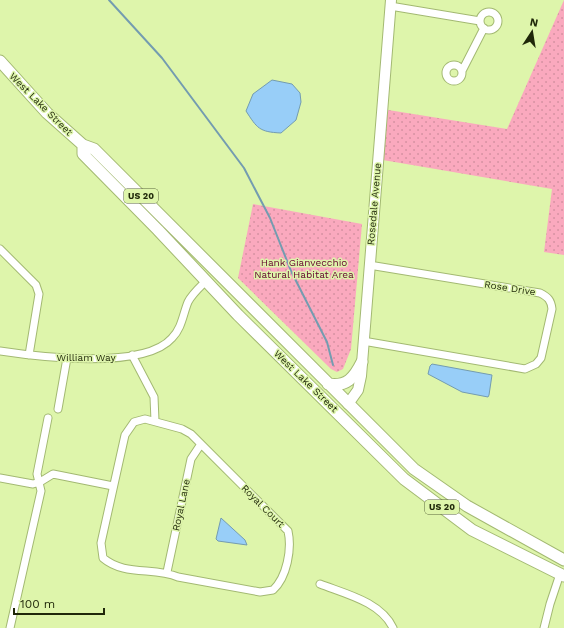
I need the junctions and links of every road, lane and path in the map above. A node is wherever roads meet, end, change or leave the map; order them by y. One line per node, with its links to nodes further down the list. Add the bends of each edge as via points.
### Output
1 (390, 3): 2 (street); 8 (street, Rosedale Avenue)
2 (480, 20): 3 (street); 3 (street, via 487,12 497,17 498,23 495,28)
3 (484, 28): 5 (street)
4 (0, 62): 6 (main road, West Lake Street / US 20, via 47,113)
5 (462, 71)
6 (83, 145): 9 (main road, West Lake Street / US 20, via 83,154); 16 (main road, West Lake Street / US 20, via 94,149 104,158)
7 (0, 249): 12 (street, via 36,284 39,294)
8 (369, 265): 10 (street, Rosedale Avenue); 10 (street, Rose Drive, via 540,293 547,296 552,309 541,358 536,364 525,369)
9 (206, 281): 13 (street, William Way, via 189,301 179,329 172,338 152,352); 19 (main road, West Lake Street / US 20)
10 (363, 341): 15 (street, Rosedale Avenue)
11 (0, 351): 12 (street, William Way)
12 (29, 355): 14 (street, William Way)
13 (132, 355): 14 (street, William Way, via 101,359); 21 (street, via 154,398)
14 (67, 358): 18 (street)
15 (362, 362): 16 (main road, via 347,382); 17 (street, Rosedale Avenue, via 358,390)
16 (328, 384): 17 (main road, West Lake Street / US 20)
17 (348, 404): 19 (main road); 26 (main road, West Lake Street / US 20, via 414,469 440,489)
18 (58, 409)
19 (339, 413): 28 (main road, West Lake Street / US 20, via 404,479 472,530)
20 (48, 418): 24 (street, via 37,474)
21 (155, 421): 22 (street, via 182,429); 25 (street, via 145,419 134,422 128,428)
22 (201, 444): 27 (street, Royal Lane, via 191,459); 27 (street, Royal Court, via 288,531 289,545 283,576 273,590 264,592 178,577)
23 (0, 478): 24 (street, via 33,484)
24 (40, 482): 25 (street, via 53,474); 30 (street, via 41,491)
25 (113, 486): 27 (street, via 101,543 103,558 117,567 151,573)
26 (564, 560)
27 (167, 572)
28 (562, 575): 32 (street, via 550,604)
29 (320, 584): 31 (street, via 377,608 389,618)
30 (10, 628)
31 (393, 628)
32 (544, 628)

